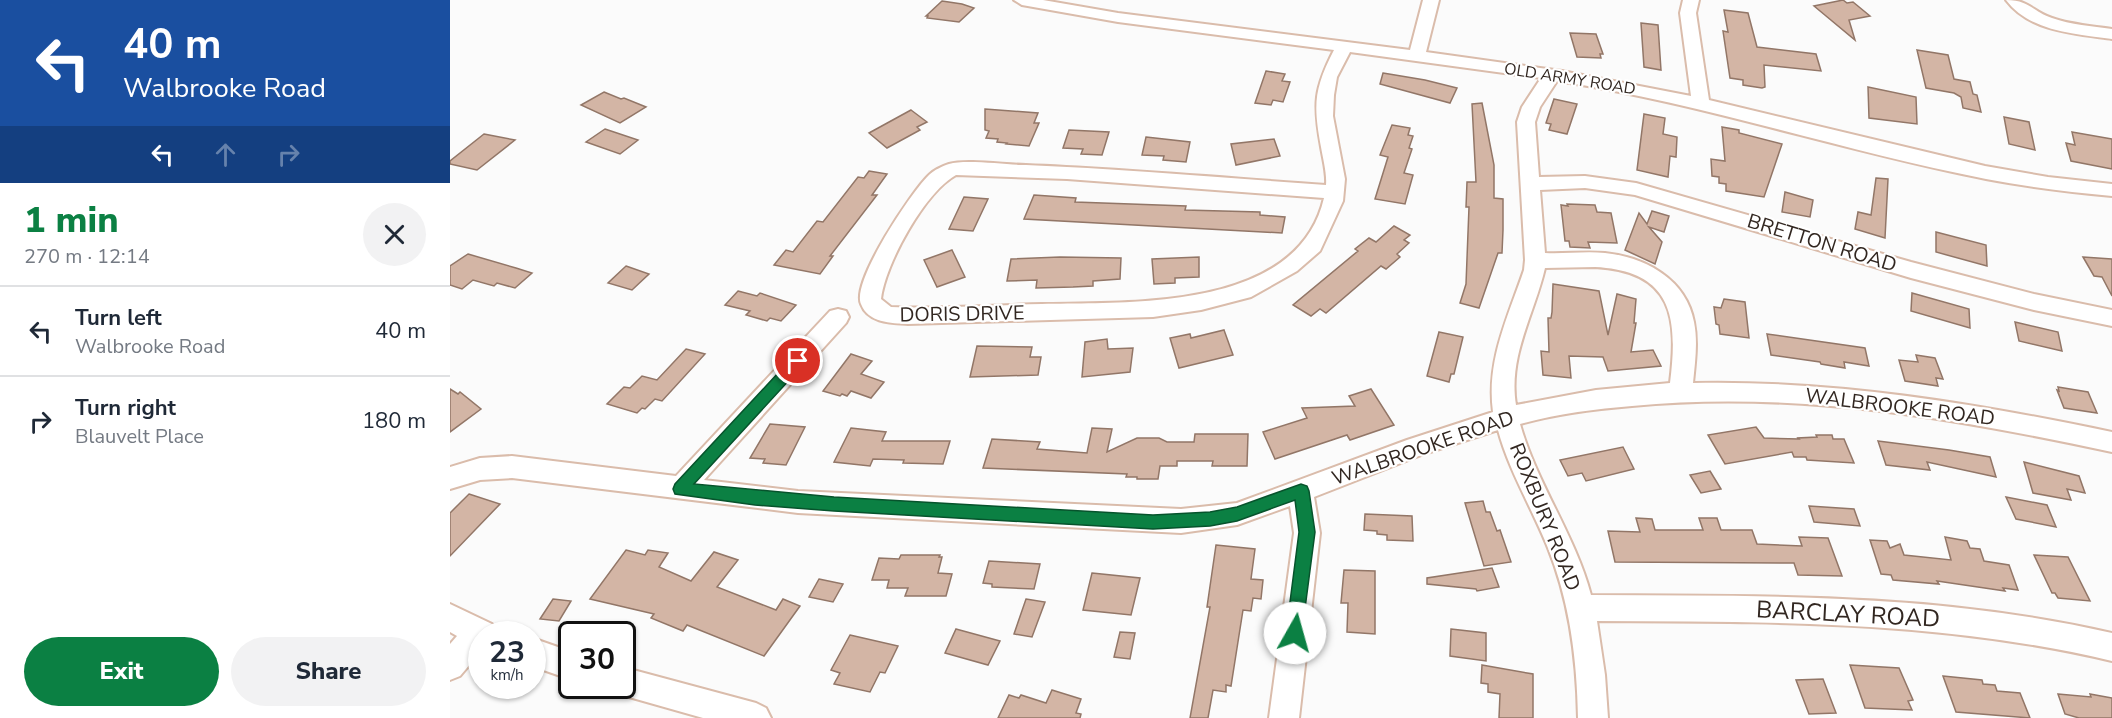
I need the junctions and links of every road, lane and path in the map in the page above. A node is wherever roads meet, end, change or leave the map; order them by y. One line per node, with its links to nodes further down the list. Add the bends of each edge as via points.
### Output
1 (1022, 0): 6 (street, OLD ARMY ROAD, via 1090,13)
2 (1431, 0): 7 (street)
3 (1691, 0): 9 (street, via 1688,13)
4 (2014, 0): 5 (street, via 2043,21)
5 (2112, 34)
6 (1344, 47): 7 (street, OLD ARMY ROAD); 12 (street, DORIS DRIVE, via 1325,95 1324,116 1336,178)
7 (1417, 57): 8 (street, OLD ARMY ROAD)
8 (1552, 75): 9 (street, OLD ARMY ROAD); 10 (street, ROXBURY ROAD, via 1526,122)
9 (1701, 104): 11 (street, OLD ARMY ROAD, via 1940,163)
10 (1531, 184): 13 (street, ROXBURY ROAD); 15 (street, BRETTON ROAD, via 1599,183 1659,194 1921,272)
11 (2112, 190)
12 (1334, 192): 12 (street, DORIS DRIVE, via 1313,246 1290,266 1244,291 1201,302 1154,309 908,316 886,315 870,302 870,287 877,270 929,187 953,169)
13 (1535, 260): 16 (street, via 1613,261 1641,269 1661,282 1675,299 1684,324); 17 (street, ROXBURY ROAD, via 1506,361)
14 (838, 316): 20 (street)
15 (2112, 318)
16 (1680, 392): 17 (street, WALBROOKE ROAD, via 1602,398); 18 (street, WALBROOKE ROAD, via 1881,401 2032,424)
17 (1506, 418): 21 (street, WALBROOKE ROAD); 22 (street, ROXBURY ROAD, via 1562,548)
18 (2112, 442)
19 (450, 478): 20 (street, WALBROOKE ROAD, via 480,469 512,467)
20 (680, 489): 21 (street, WALBROOKE ROAD, via 798,502 1153,522 1237,514)
21 (1301, 491): 30 (street, via 1307,532)
22 (1581, 608): 26 (street, BARCLAY ROAD, via 1922,616 2030,629); 31 (street, ROXBURY ROAD, via 1591,672)
23 (450, 617): 24 (street)
24 (468, 627)
25 (468, 647): 27 (street)
26 (2112, 647)
27 (450, 666)
28 (636, 685): 29 (street)
29 (756, 718)
30 (1284, 718)
31 (1593, 718)

